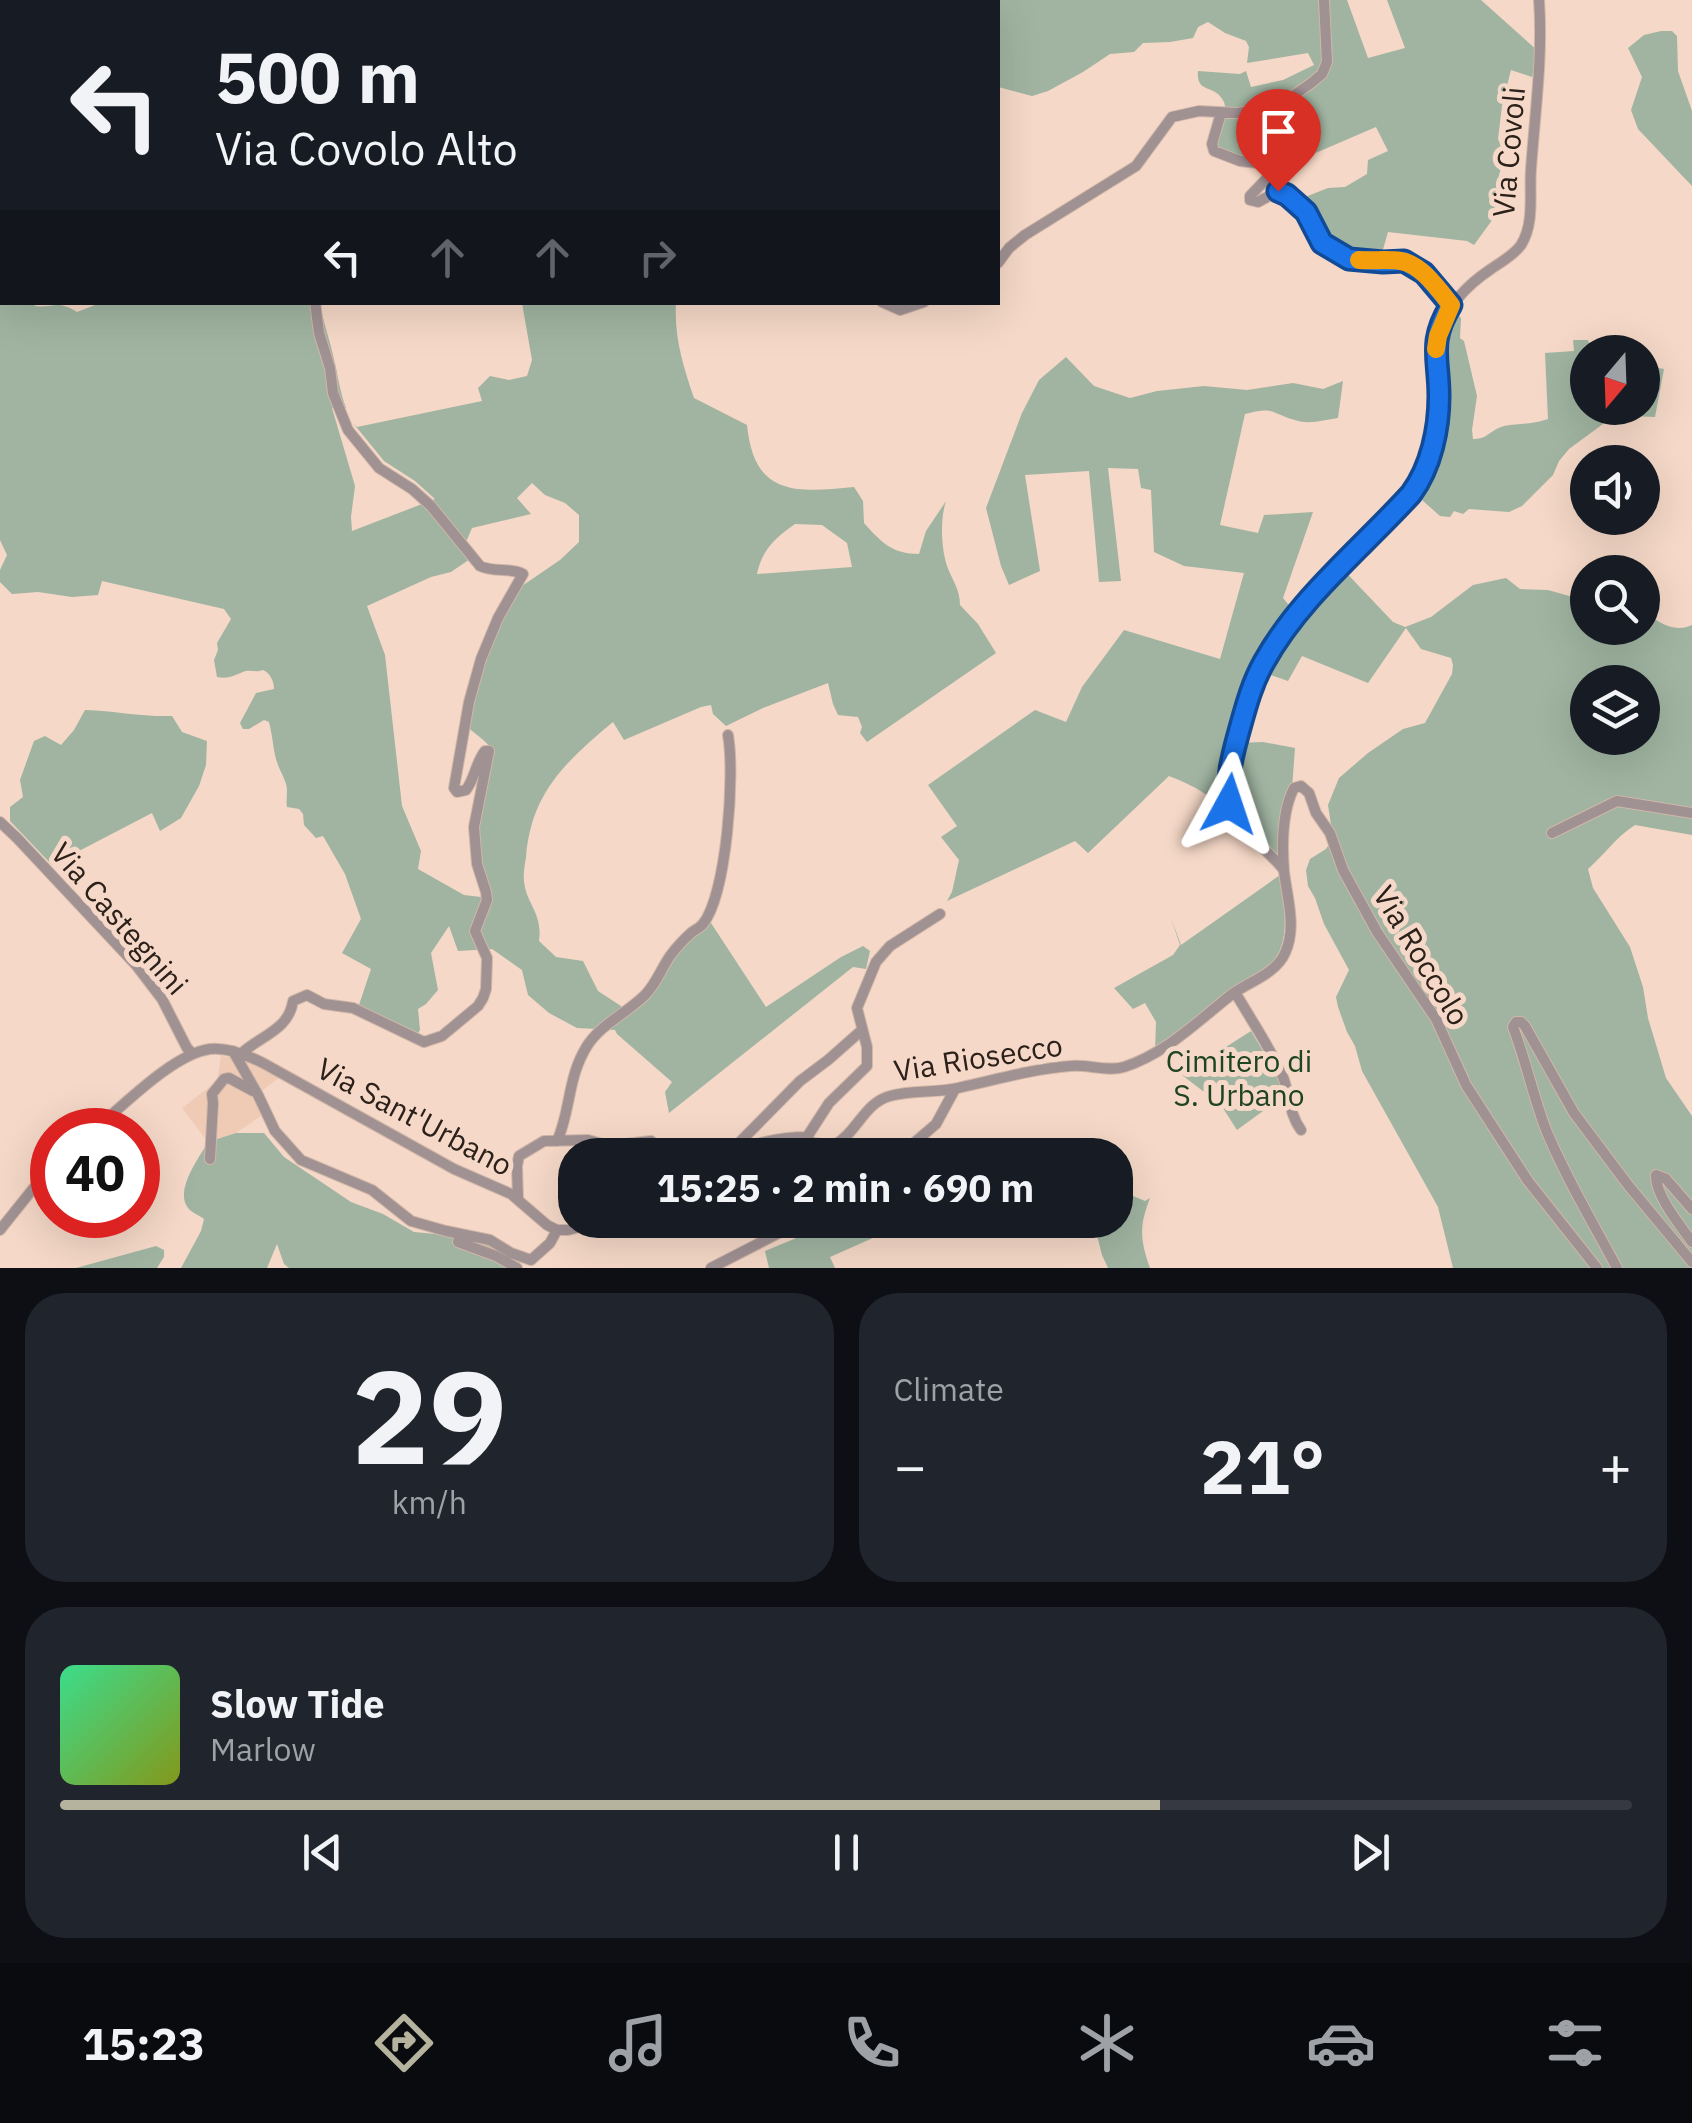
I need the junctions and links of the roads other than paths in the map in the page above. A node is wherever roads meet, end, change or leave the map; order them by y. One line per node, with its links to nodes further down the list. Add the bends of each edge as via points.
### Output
1 (1324, 0): 3 (street, via 1328,55 1318,77 1284,102)
2 (1539, 0): 8 (street, Via Covoli, via 1526,235)
3 (1220, 113): 4 (street, via 1172,117 1136,166); 8 (street, via 1214,151 1271,167 1250,200 1278,191 1287,195 1306,212 1322,243 1349,259 1404,261)
4 (1000, 257)
5 (314, 305): 17 (street, via 348,430 380,468 431,506 480,566 523,574 481,659 454,788 466,790 488,751 474,827 487,896 474,932 487,958 486,989 478,1006 424,1042 353,1008 301,996 278,1028)
6 (889, 305): 7 (street)
7 (915, 305)
8 (1451, 305): 13 (street, Via Covoli, via 1436,343 1438,416 1424,472 1292,621 1248,698 1229,804)
9 (728, 735): 27 (street, via 730,811 712,905 644,996 589,1042)
10 (1692, 813): 12 (street, via 1617,801)
11 (0, 822): 18 (street, Via Castegnini, via 136,965)
12 (1552, 833)
13 (1284, 870): 15 (street, Via Riosecco, via 1291,927 1286,951); 40 (street, Via Roccolo, via 1289,799 1294,788 1304,787 1377,932 1436,1019 1466,1085 1528,1182)
14 (940, 914): 16 (street, via 878,958 858,1006)
15 (1235, 992): 19 (street, Via Riosecco, via 1156,1053 1122,1067 1063,1066); 22 (street, via 1274,1058)
16 (862, 1030): 23 (street, via 866,1068 829,1103); 24 (street)
17 (237, 1052): 18 (street, Via Sant'Urbano); 20 (street); 30 (street, Via Sant'Urbano)
18 (192, 1053): 21 (street)
19 (955, 1089): 23 (street, Via Riosecco, via 884,1098 834,1146); 26 (street, via 936,1124)
20 (258, 1095): 28 (street, via 229,1078 213,1091); 34 (street, via 274,1132 302,1160 372,1190 411,1221)
21 (119, 1108)
22 (1300, 1130)
23 (807, 1137): 25 (street, Via Riosecco)
24 (742, 1138)
25 (790, 1138)
26 (920, 1138)
27 (557, 1141): 30 (street, via 519,1156)
28 (210, 1159)
29 (30, 1192): 32 (street)
30 (518, 1199): 33 (street, Via Sant'Urbano)
31 (1692, 1209): 36 (street, via 1656,1175)
32 (0, 1230)
33 (557, 1230): 34 (street, via 531,1260)
34 (486, 1238): 38 (street, via 458,1242)
35 (769, 1238): 39 (street)
36 (1692, 1242)
37 (1692, 1262): 41 (street, Via Roccolo, via 1574,1113 1525,1027 1515,1022 1548,1135)
38 (516, 1268)
39 (711, 1268)
40 (1597, 1268)
41 (1617, 1268)

